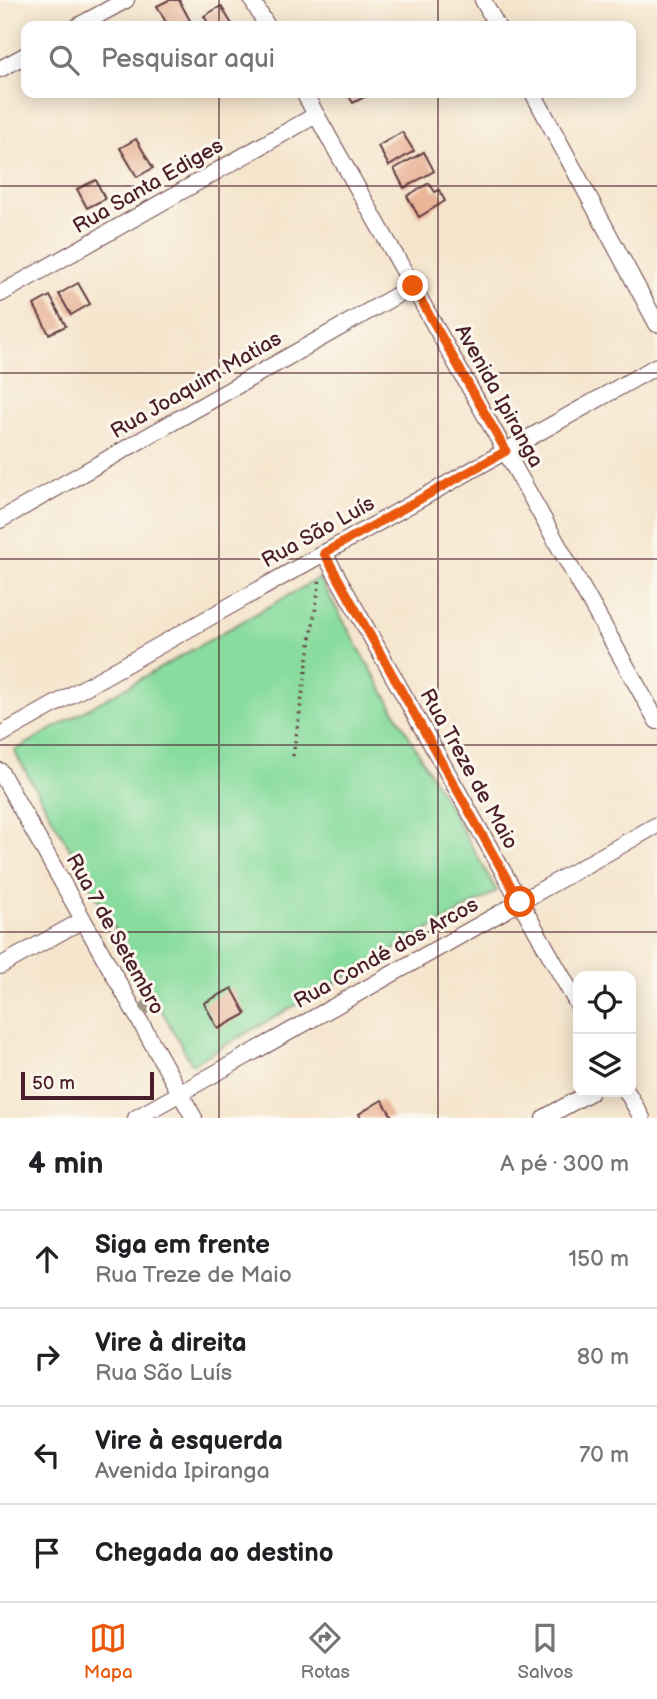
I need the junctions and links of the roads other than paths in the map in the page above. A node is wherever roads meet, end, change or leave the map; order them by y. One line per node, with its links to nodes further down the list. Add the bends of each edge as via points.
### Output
1 (126, 0): 4 (street)
2 (252, 0): 5 (street)
3 (483, 0): 6 (street)
4 (87, 21)
5 (264, 21)
6 (494, 21)
7 (21, 58): 8 (street)
8 (0, 69)
9 (307, 98): 11 (street, Avenida Ipiranga)
10 (536, 98): 14 (street)
11 (316, 114): 12 (street, Avenida Ipiranga); 13 (street, Rua Santa Ediges)
12 (413, 286): 16 (street, Avenida Ipiranga); 17 (street, Rua Joaquim Matias)
13 (0, 294)
14 (657, 324)
15 (657, 366): 16 (street, Rua São Luís)
16 (506, 451): 18 (street, Rua São Luís); 19 (street, Avenida Ipiranga)
17 (0, 520)
18 (324, 553): 20 (street, Rua São Luís); 23 (street, Rua Treze de Maio)
19 (657, 721)
20 (0, 735)
21 (0, 771): 24 (street, Rua 7 de Setembro)
22 (657, 825): 23 (street, Rua Condé dos Arcos)
23 (520, 902): 26 (street, Rua Treze de Maio); 27 (street, Rua Condé dos Arcos)
24 (83, 920): 25 (street); 27 (street, Rua 7 de Setembro)
25 (0, 966)
26 (573, 996)
27 (180, 1093): 30 (street, Rua Condé dos Arcos); 31 (street, Rua 7 de Setembro)
28 (582, 1097): 32 (street)
29 (630, 1097): 33 (street)
30 (136, 1118)
31 (194, 1118)
32 (544, 1118)
33 (642, 1118)

